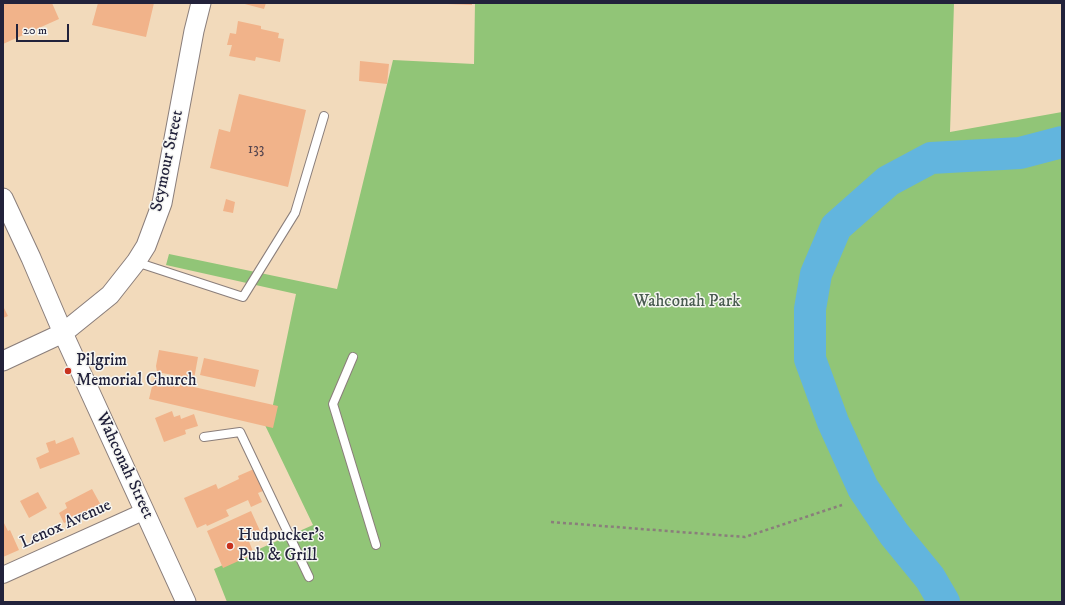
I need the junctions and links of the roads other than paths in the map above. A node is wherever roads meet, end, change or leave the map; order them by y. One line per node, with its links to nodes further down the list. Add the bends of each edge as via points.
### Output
1 (201, 3): 4 (street, Seymour Street, via 162,203 146,246)
2 (324, 116): 4 (lane, via 295,213 243,297)
3 (3, 198): 5 (street, Wahconah Street)
4 (136, 262): 5 (street, Seymour Street, via 110,295)
5 (63, 333): 7 (street, Seymour Street); 9 (street, Wahconah Street)
6 (353, 357): 10 (lane, via 333,404)
7 (3, 361)
8 (204, 437): 12 (lane, via 240,432)
9 (145, 511): 11 (street, Lenox Avenue); 13 (street, Wahconah Street)
10 (376, 545)
11 (3, 576)
12 (309, 577)
13 (186, 602)

